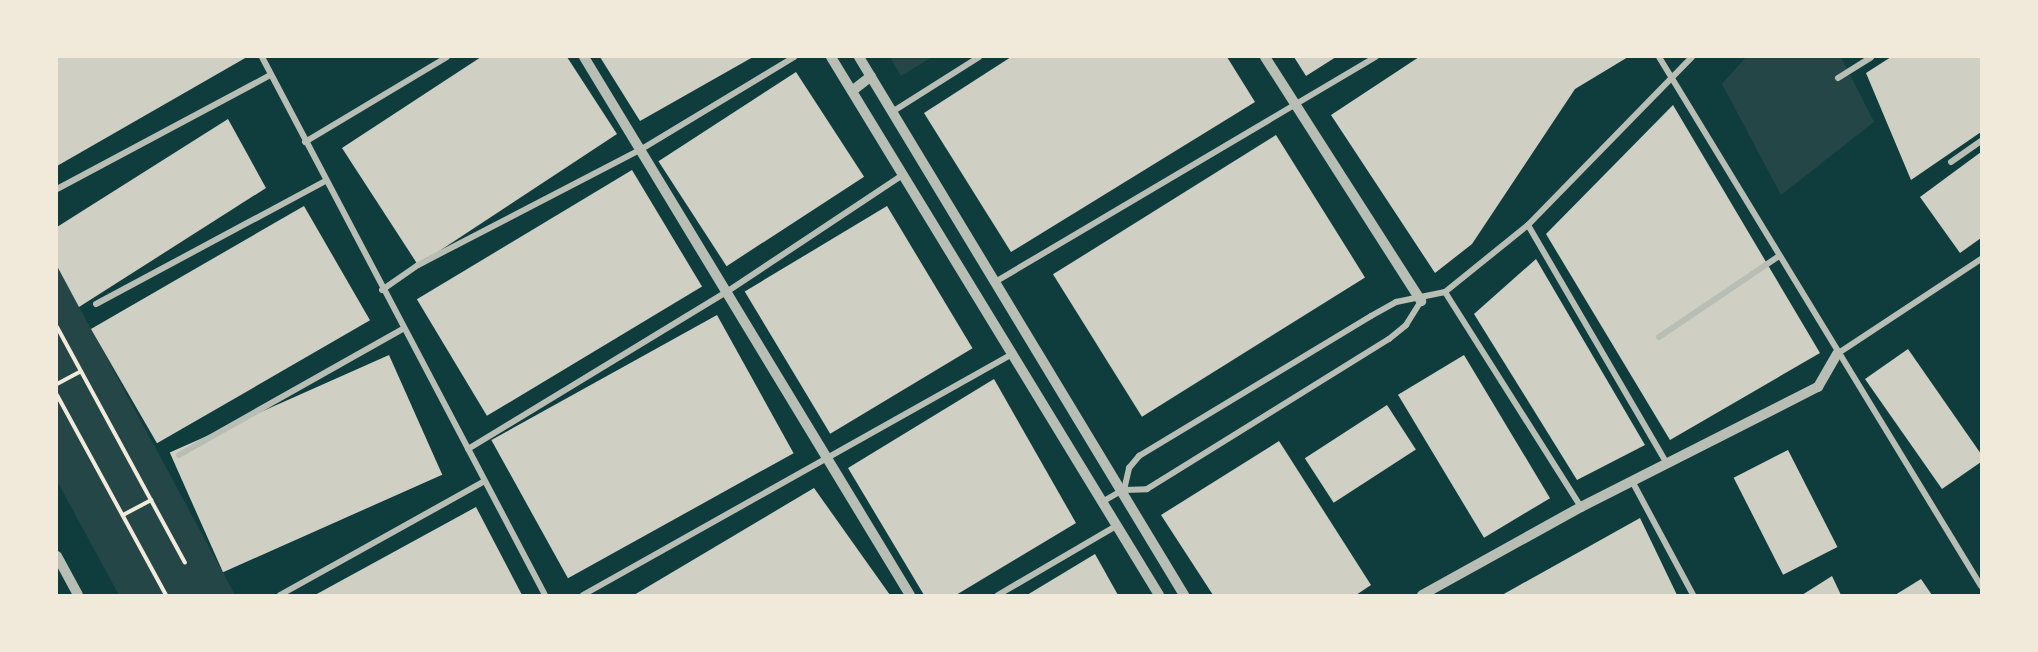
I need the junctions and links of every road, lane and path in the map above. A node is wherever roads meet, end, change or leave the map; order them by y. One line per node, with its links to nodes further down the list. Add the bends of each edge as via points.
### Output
1 (262, 57): 13 (street)
2 (447, 57): 21 (street)
3 (584, 57): 22 (street)
4 (794, 57): 22 (street)
5 (831, 57): 17 (street)
6 (860, 57): 14 (street)
7 (979, 57): 19 (street)
8 (1264, 57): 18 (street)
9 (1375, 57): 18 (street)
10 (1659, 57): 15 (street)
11 (1692, 57): 15 (street)
12 (1871, 57): 16 (street)
13 (269, 76): 21 (street); 26 (street)
14 (871, 76): 17 (street); 19 (street)
15 (1671, 78): 27 (street); 28 (street)
16 (1838, 78)
17 (852, 91): 24 (street)
18 (1295, 104): 30 (street); 34 (street)
19 (892, 112): 30 (street)
20 (1981, 141): 23 (street)
21 (305, 142): 25 (street)
22 (640, 150): 31 (street, via 418,265); 32 (street)
23 (1951, 162)
24 (905, 173): 32 (street); 39 (street)
25 (325, 181): 31 (street); 35 (street)
26 (57, 189)
27 (1528, 225): 33 (street); 47 (street)
28 (1779, 256): 38 (street); 40 (street)
29 (1981, 259): 40 (street)
30 (995, 282): 50 (street)
31 (382, 290): 37 (street)
32 (728, 291): 44 (street); 46 (street)
33 (1445, 292): 34 (street); 53 (street)
34 (1421, 301): 50 (street, via 1406,325 1389,339 1147,489); 50 (street, via 1396,302 1139,456 1129,468)
35 (96, 304)
36 (57, 327): 41 (path)
37 (404, 328): 44 (street); 45 (street)
38 (1659, 337)
39 (1012, 354): 46 (street); 52 (street)
40 (1837, 354): 47 (street, via 1818,387); 58 (street)
41 (81, 371): 42 (path); 51 (path)
42 (57, 384)
43 (57, 395): 54 (path)
44 (468, 449): 49 (street)
45 (179, 455)
46 (828, 460): 63 (street); 64 (street)
47 (1667, 464): 48 (street)
48 (1632, 481): 53 (street); 69 (street)
49 (483, 482): 61 (street); 62 (street)
50 (1124, 490): 52 (street); 67 (street)
51 (151, 500): 54 (path); 57 (path)
52 (1102, 502): 55 (street)
53 (1581, 507): 68 (street)
54 (123, 515): 60 (path)
55 (1116, 526): 65 (street); 66 (street)
56 (57, 556): 59 (street)
57 (185, 563)
58 (1981, 586)
59 (78, 595)
60 (166, 595)
61 (280, 595)
62 (546, 595)
63 (583, 595)
64 (910, 595)
65 (998, 595)
66 (1159, 595)
67 (1184, 595)
68 (1422, 595)
69 (1693, 595)

